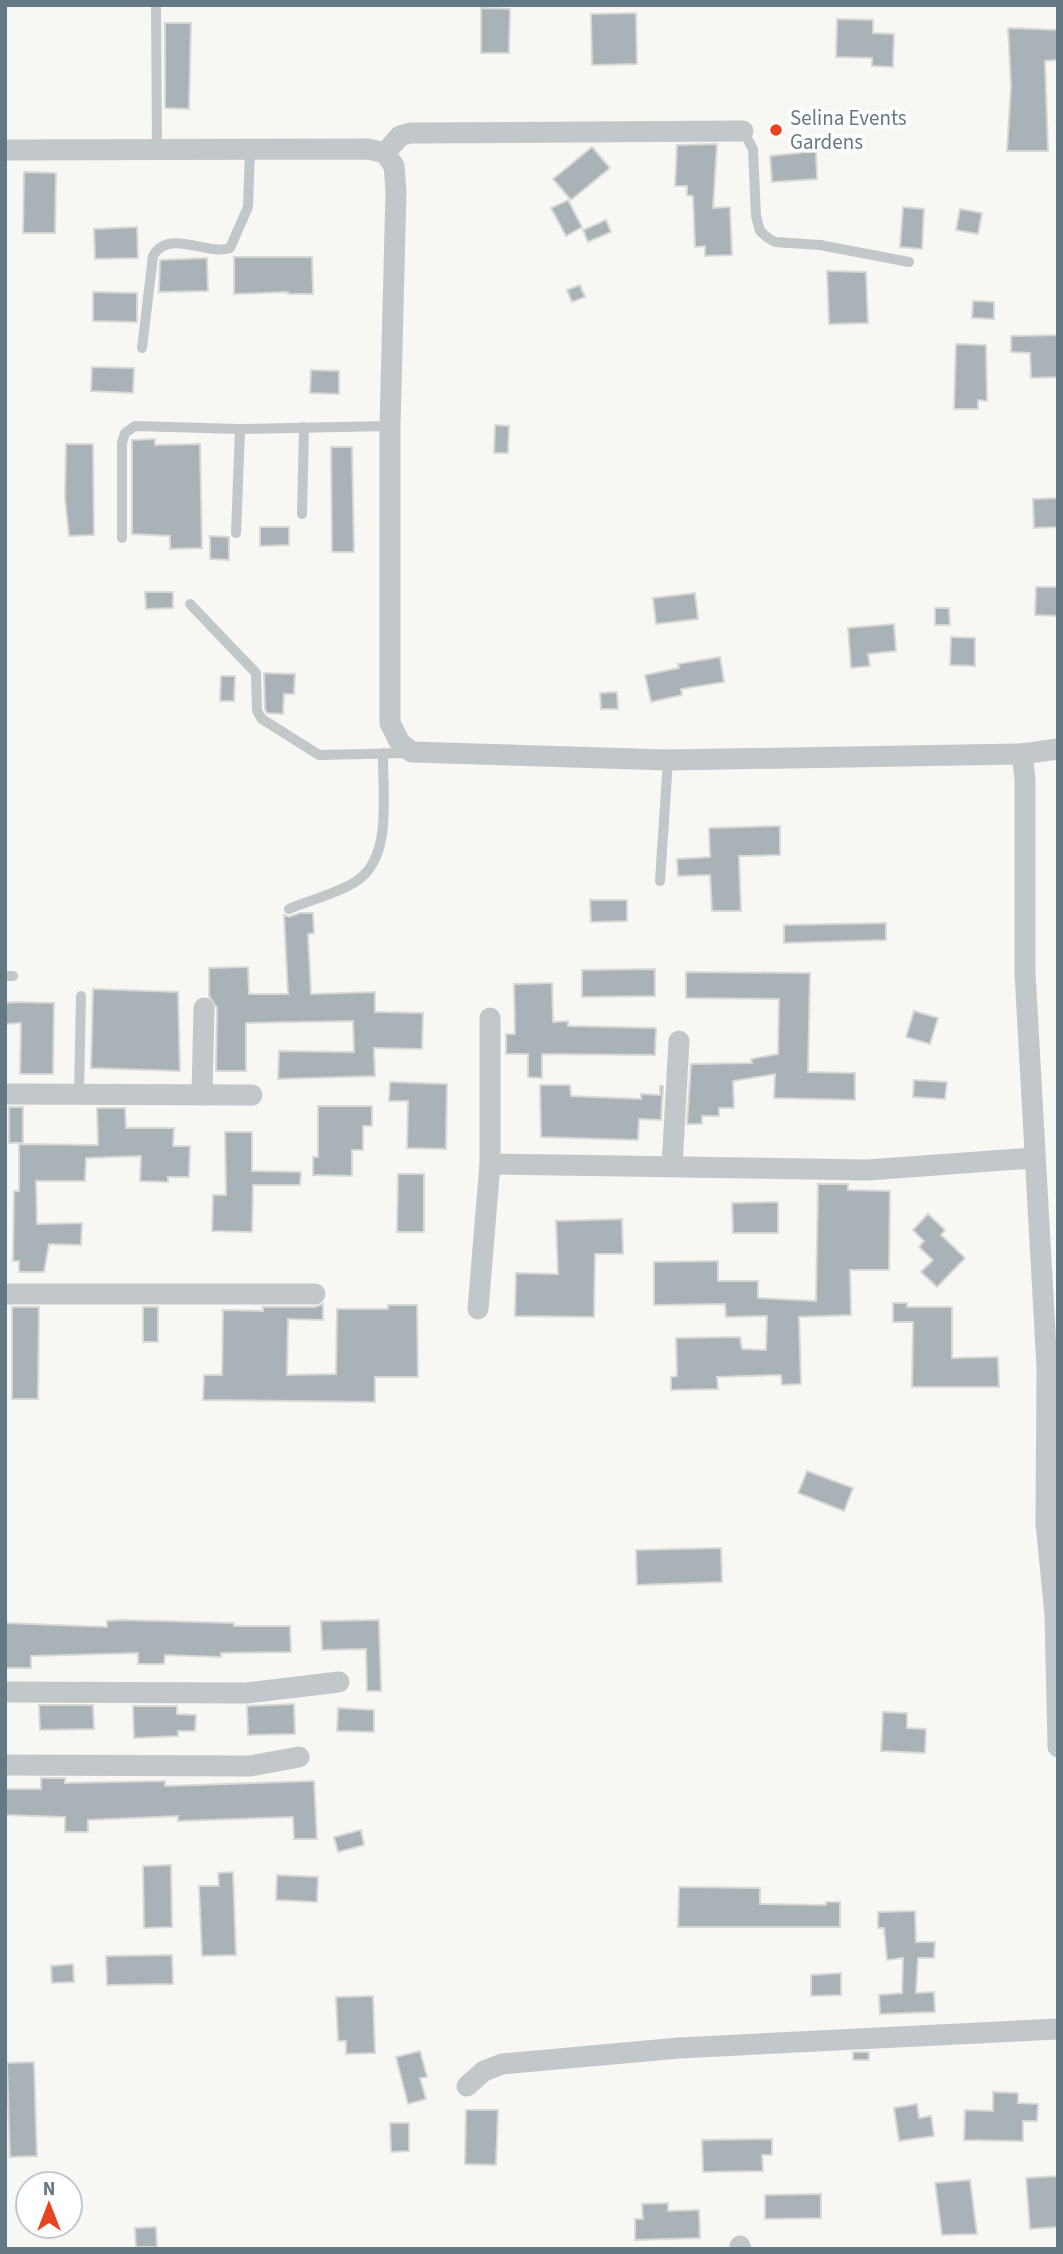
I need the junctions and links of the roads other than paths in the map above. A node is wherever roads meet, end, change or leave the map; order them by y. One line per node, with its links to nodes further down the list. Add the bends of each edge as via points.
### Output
1 (156, 7): 3 (lane)
2 (743, 131): 6 (street, via 410,133 400,136); 7 (lane, via 753,149 756,216 760,231 768,238)
3 (157, 149): 4 (street); 5 (street)
4 (250, 149): 6 (street); 8 (lane, via 248,207 230,248 222,251 166,243 153,256)
5 (5, 150)
6 (385, 153): 9 (street, via 394,166 396,191)
7 (909, 262)
8 (142, 348)
9 (390, 426): 10 (lane); 17 (street, via 390,723 400,743)
10 (304, 428): 11 (lane); 12 (lane)
11 (240, 429): 13 (lane); 14 (lane, via 135,426 125,433)
12 (302, 514)
13 (236, 533)
14 (122, 538)
15 (190, 604): 18 (lane, via 256,673 257,711 262,719 319,755)
16 (1058, 749): 19 (street)
17 (412, 752): 18 (lane); 20 (street)
18 (383, 753): 22 (lane, via 381,841 376,858 357,882)
19 (1022, 754): 20 (street); 31 (street)
20 (668, 760): 21 (lane)
21 (660, 881)
22 (289, 909)
23 (80, 996): 27 (lane)
24 (204, 1008): 29 (street)
25 (489, 1018): 32 (street)
26 (679, 1041): 33 (street)
27 (79, 1093): 28 (street); 29 (street)
28 (5, 1094)
29 (202, 1095): 30 (street)
30 (252, 1096)
31 (1033, 1158): 33 (street, via 868,1170); 39 (street, via 1047,1367 1046,1523 1055,1614)
32 (489, 1164): 33 (street); 36 (street)
33 (672, 1166)
34 (5, 1294): 35 (street)
35 (315, 1294)
36 (478, 1309)
37 (339, 1682): 38 (street, via 246,1693)
38 (5, 1692)
39 (1058, 1747)
40 (299, 1757): 41 (street, via 250,1766)
41 (5, 1765)
42 (1058, 2029): 43 (street, via 679,2048 502,2064 484,2071)
43 (467, 2086)

